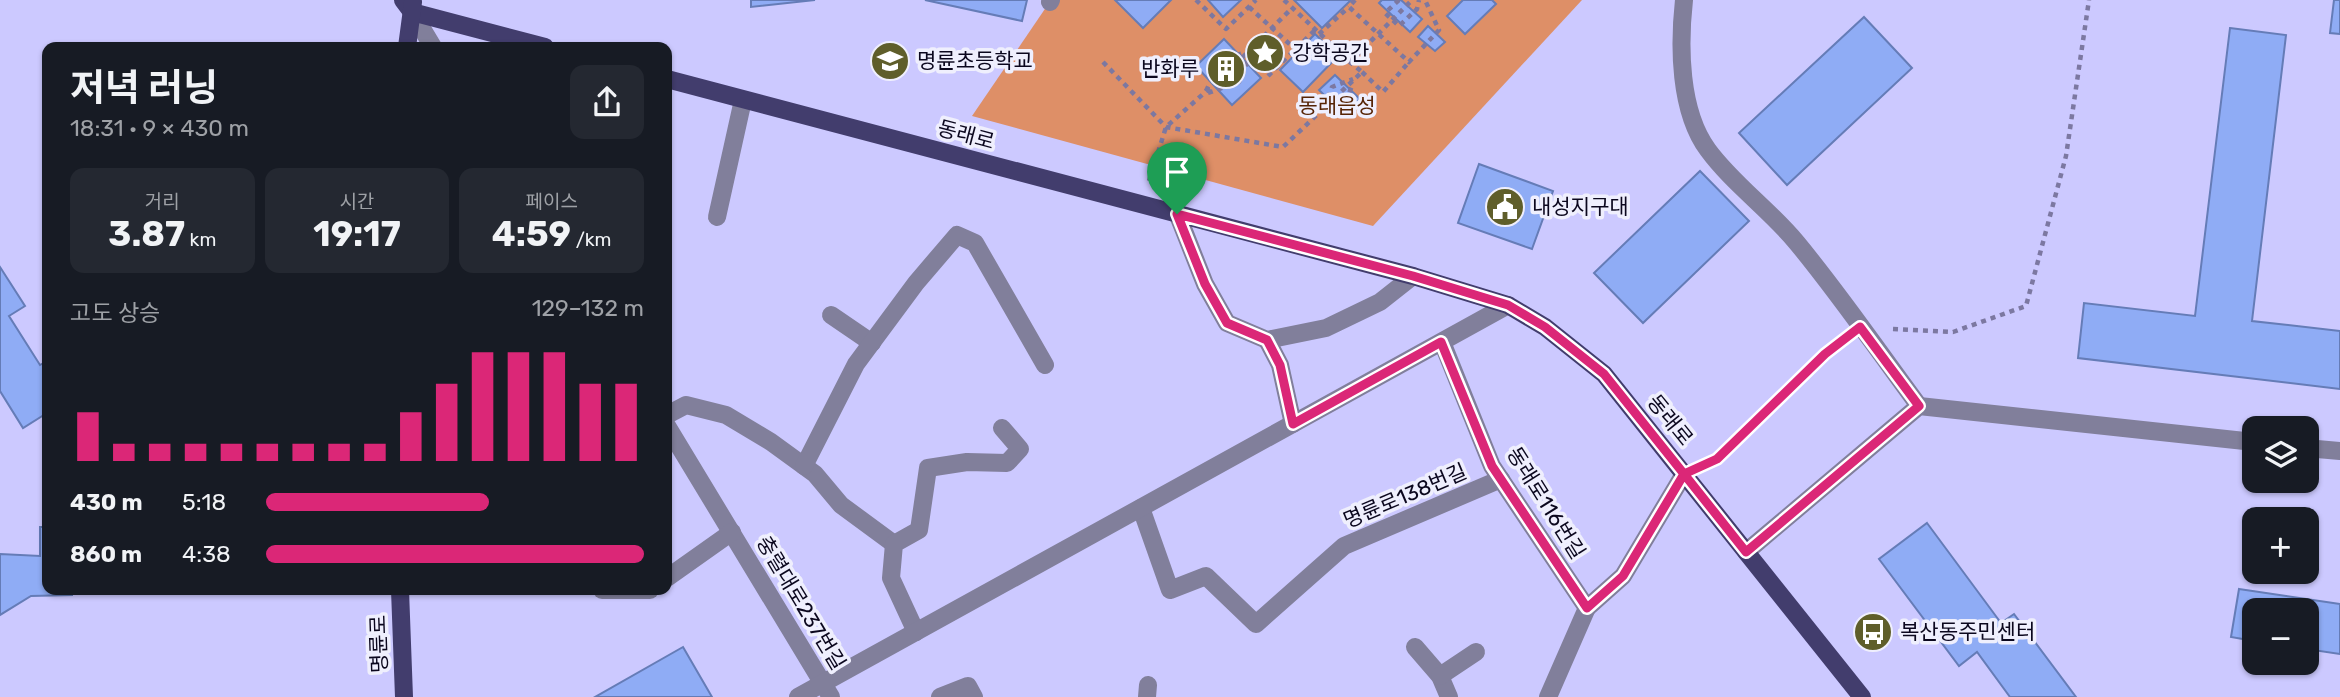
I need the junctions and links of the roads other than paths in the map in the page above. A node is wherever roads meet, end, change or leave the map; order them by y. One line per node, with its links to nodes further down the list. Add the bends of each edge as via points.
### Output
1 (1684, 0): 17 (street, via 1682,72 1707,150 1797,242)
2 (409, 4): 3 (main road); 4 (street); 5 (main road)
3 (407, 42)
4 (430, 42)
5 (529, 42)
6 (672, 80): 7 (main road, 동래로)
7 (743, 100): 8 (main road, 동래로); 9 (street)
8 (1177, 214): 10 (main road, 동래로); 13 (street, via 1205,284 1227,323)
9 (717, 217)
10 (1413, 276): 11 (main road, 동래로); 13 (street, via 1380,302 1326,328)
11 (1508, 305): 14 (street); 26 (main road, 동래로, via 1545,327 1604,374)
12 (831, 315): 15 (street)
13 (1267, 340): 19 (street, via 1280,365)
14 (1441, 342): 19 (street); 27 (street, 동래로116번길)
15 (872, 343): 16 (street, via 957,235 975,243); 25 (street, via 856,364)
16 (1045, 365)
17 (1919, 406): 22 (street); 31 (street)
18 (672, 412): 25 (street, via 686,405 726,415)
19 (1293, 424): 28 (street)
20 (1002, 428): 30 (street, via 1020,449 1007,463 967,462 928,468 919,530)
21 (672, 434): 29 (street, 충렬대로237번길)
22 (2242, 441)
23 (2319, 450): 24 (street)
24 (2340, 452)
25 (804, 466): 30 (street, via 841,505)
26 (1684, 474): 31 (main road, 동래로); 34 (street, via 1623,576)
27 (1501, 479): 28 (street, 명륜로138번길, via 1344,546 1256,624 1206,576 1170,590); 34 (street, 동래로116번길)
28 (1141, 508): 35 (street)
29 (732, 532): 32 (street, 충렬대로237번길); 39 (street, 충렬대로237번길)
30 (894, 544): 35 (street, via 891,578)
31 (1746, 552): 46 (main road, 동래로)
32 (672, 574)
33 (400, 595): 40 (main road, 명륜로)
34 (1587, 608): 45 (street)
35 (916, 632): 39 (street)
36 (1415, 647): 38 (street)
37 (1476, 652): 38 (street)
38 (1440, 676): 44 (street)
39 (827, 690): 41 (street)
40 (404, 697)
41 (798, 697)
42 (940, 697): 43 (street, via 968,686)
43 (974, 697)
44 (1449, 697)
45 (1548, 697)
46 (1862, 697)

